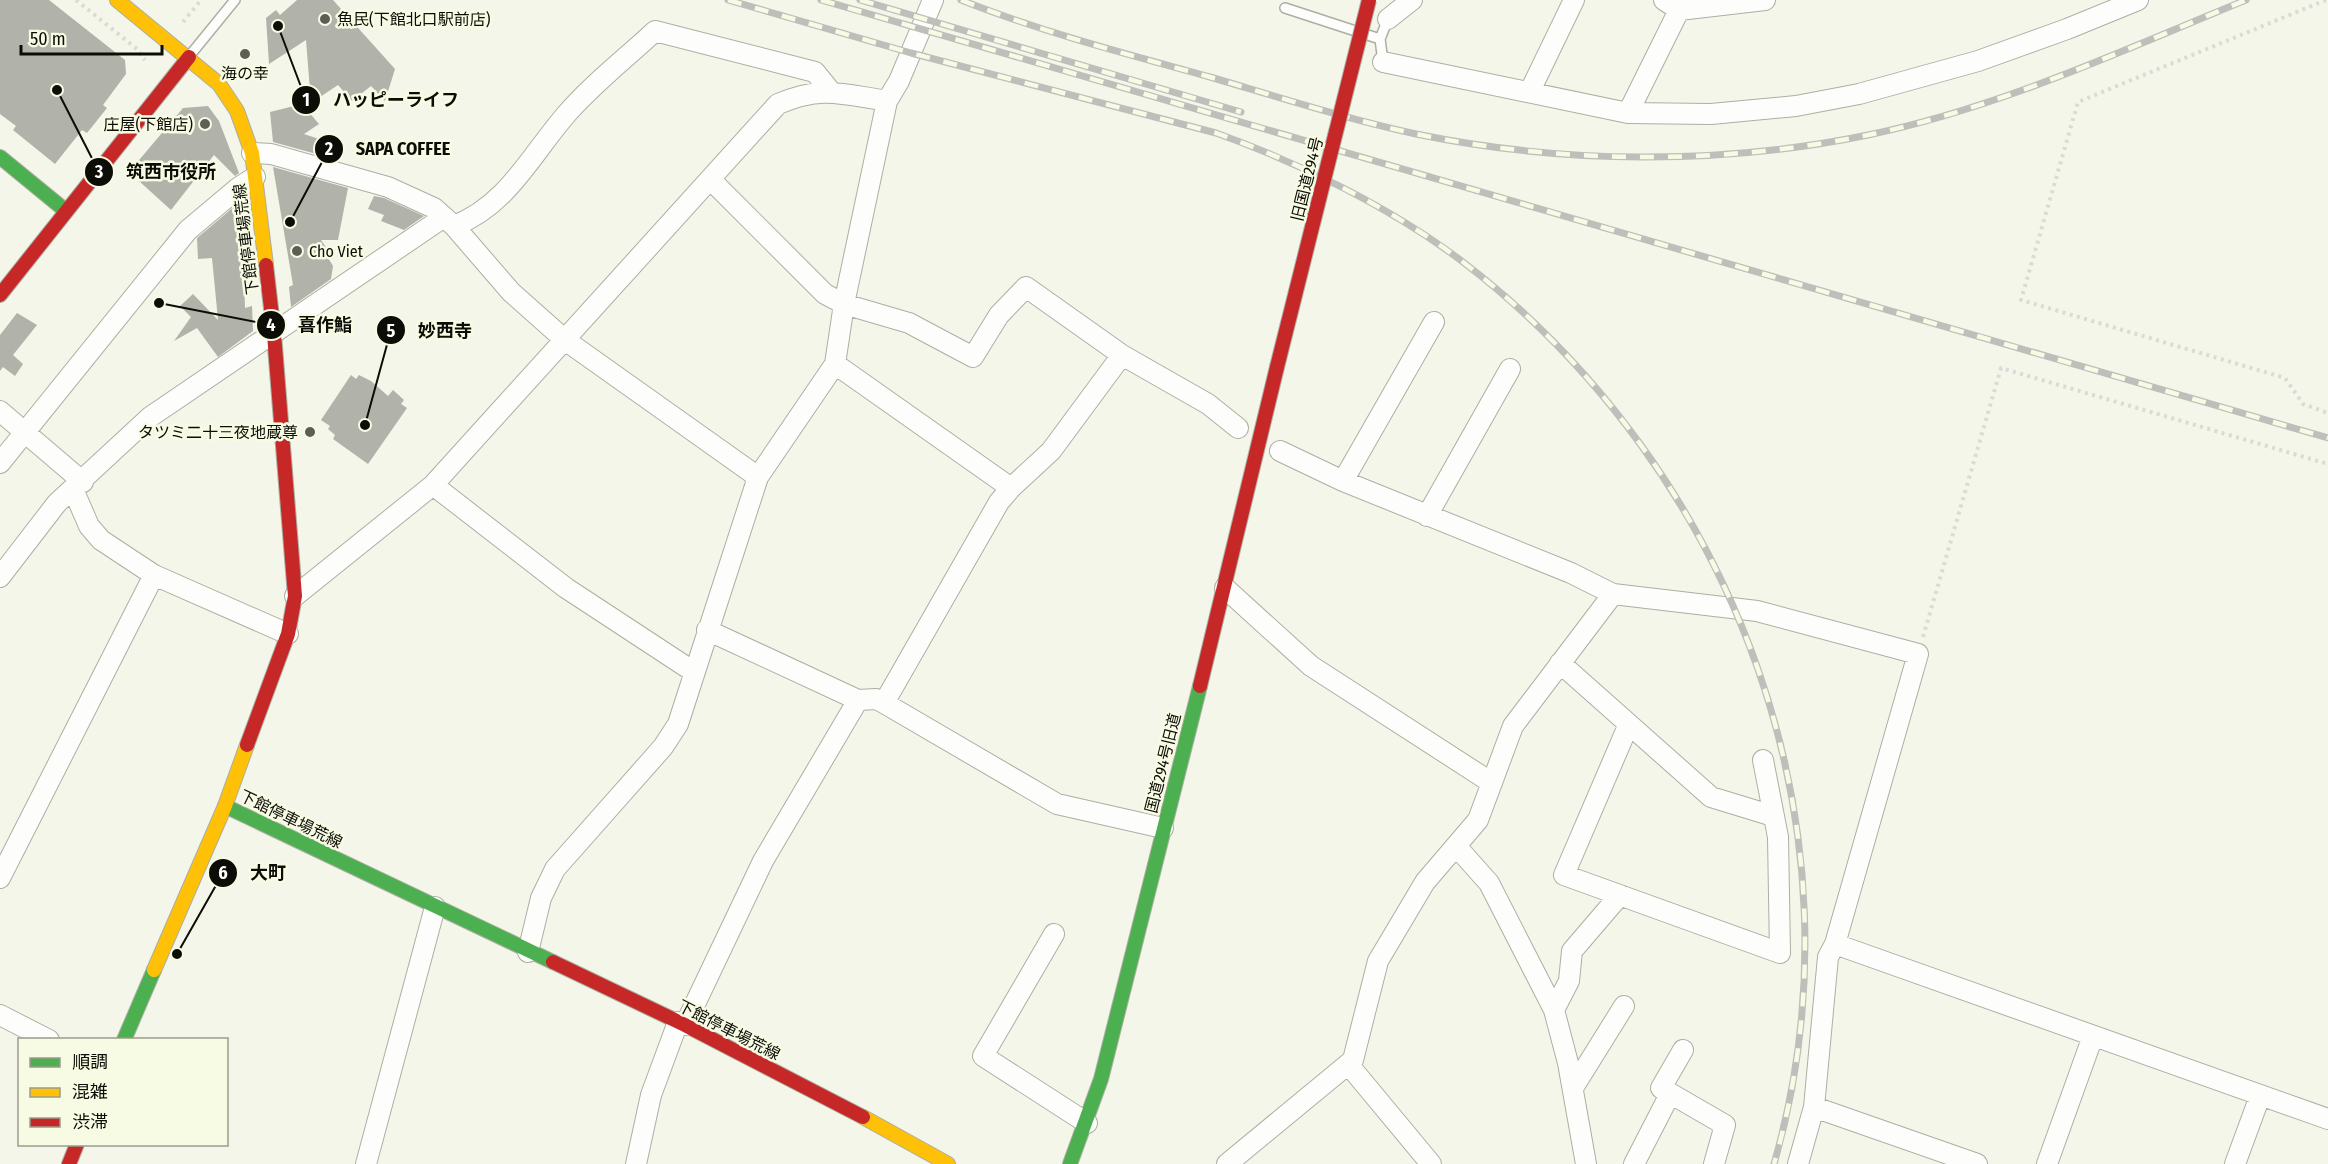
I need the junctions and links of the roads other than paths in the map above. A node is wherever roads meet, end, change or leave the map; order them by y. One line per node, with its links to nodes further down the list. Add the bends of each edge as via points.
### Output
1 (117, 0): 13 (main road, 下館停車場荒線)
2 (235, 0): 13 (lane)
3 (933, 0): 17 (street)
4 (1369, 0): 32 (main road, 旧国道294号, bridge)
5 (1412, 0): 11 (street)
6 (1574, 0): 15 (street)
7 (1766, 0): 9 (street)
8 (2138, 0): 18 (street, via 1978,61 1859,94 1796,106 1711,114)
9 (1676, 4): 18 (street)
10 (1285, 8): 12 (lane)
11 (1388, 19): 12 (lane)
12 (1380, 39): 14 (lane)
13 (189, 57): 19 (main road, 下館停車場荒線, via 214,78 230,99); 23 (main road)
14 (1383, 62): 15 (street)
15 (1530, 91): 18 (street)
16 (832, 93): 17 (street); 22 (street, via 801,94 778,104); 24 (street, via 814,72 655,31 565,116 496,202 469,220)
17 (887, 101): 26 (street)
18 (1629, 113)
19 (252, 153): 21 (main road, 下館停車場荒線); 24 (street, via 270,154 388,187 434,208)
20 (0, 156): 23 (main road)
21 (255, 177): 28 (main road, 下館停車場荒線); 36 (street, via 188,230)
22 (710, 179): 26 (street, via 825,294); 29 (street)
23 (66, 211): 25 (main road)
24 (449, 221): 28 (street); 29 (street, via 511,292)
25 (0, 295)
26 (844, 304): 30 (street, via 909,323 973,357 999,315 1026,287); 31 (street)
27 (1434, 322): 40 (street)
28 (274, 334): 41 (street, via 150,417); 49 (main road, 下館停車場荒線)
29 (565, 340): 39 (street); 42 (street)
30 (1122, 355): 35 (street, via 1208,404); 43 (street, via 1051,451)
31 (835, 364): 39 (street); 43 (street)
32 (1277, 367): 47 (main road, 国道294号旧道)
33 (1510, 369): 44 (street)
34 (0, 411): 36 (street)
35 (1238, 428)
36 (24, 431): 38 (street); 41 (street)
37 (1280, 451): 40 (street)
38 (0, 463)
39 (758, 477): 50 (street)
40 (1343, 481): 44 (street)
41 (78, 485): 45 (street, via 89,526 101,540); 46 (street, via 57,502)
42 (433, 485): 49 (street); 53 (street, via 566,588)
43 (1011, 488): 55 (street, via 999,502)
44 (1427, 516): 48 (street, via 1571,573)
45 (154, 575): 51 (street); 63 (street)
46 (0, 577)
47 (1225, 588): 58 (street, via 1311,666); 61 (main road, 国道294号旧道)
48 (1613, 594): 52 (street); 67 (street, via 1757,611 1918,654)
49 (295, 596): 51 (main road, 下館停車場荒線)
50 (707, 630): 53 (street); 54 (street)
51 (288, 634): 59 (main road, 下館停車場荒線)
52 (1560, 663): 56 (street); 58 (street, via 1513,726)
53 (694, 672): 68 (street, via 678,724 663,747 555,868 541,898)
54 (858, 700): 55 (street); 72 (street, via 763,861)
55 (884, 702): 61 (street, via 1057,804)
56 (1628, 726): 60 (street, via 1711,797); 64 (street, via 1564,875)
57 (1763, 760): 60 (street)
58 (1492, 783): 62 (street, via 1478,820)
59 (225, 806): 65 (main road, 下館停車場荒線); 75 (main road)
60 (1773, 816): 64 (street, via 1778,837 1780,952)
61 (1163, 828): 83 (main road, 国道294号旧道)
62 (1456, 846): 70 (street, via 1489,883); 77 (street, via 1425,882 1378,961 1353,1060)
63 (0, 878)
64 (1620, 895): 70 (street, via 1572,951 1569,981)
65 (435, 907): 68 (main road, 下館停車場荒線); 87 (street)
66 (1054, 934): 83 (street, via 983,1056)
67 (1835, 944): 73 (street); 81 (street, via 1828,957)
68 (528, 952): 72 (main road, 下館停車場荒線)
69 (1624, 1006): 78 (street)
70 (1554, 1010): 78 (street)
71 (0, 1015): 74 (street)
72 (681, 1024): 85 (main road, 下館停車場荒線); 88 (street, via 651,1095)
73 (2093, 1036): 80 (street); 97 (street)
74 (45, 1038)
75 (125, 1038)
76 (1683, 1050): 79 (street, via 1661,1088)
77 (1348, 1064): 90 (street); 91 (street)
78 (1573, 1088): 92 (street)
79 (1670, 1094): 93 (street); 94 (street, via 1725,1125)
80 (2260, 1096): 82 (street); 98 (street)
81 (1814, 1107): 95 (street); 96 (street)
82 (2328, 1119)
83 (1087, 1123): 89 (main road, 国道294号旧道)
84 (76, 1146): 86 (main road)
85 (941, 1162)
86 (69, 1164)
87 (366, 1164)
88 (636, 1164)
89 (1070, 1164)
90 (1227, 1164)
91 (1431, 1164)
92 (1587, 1164)
93 (1634, 1164)
94 (1714, 1164)
95 (1798, 1164)
96 (1977, 1164)
97 (2047, 1164)
98 (2235, 1164)

